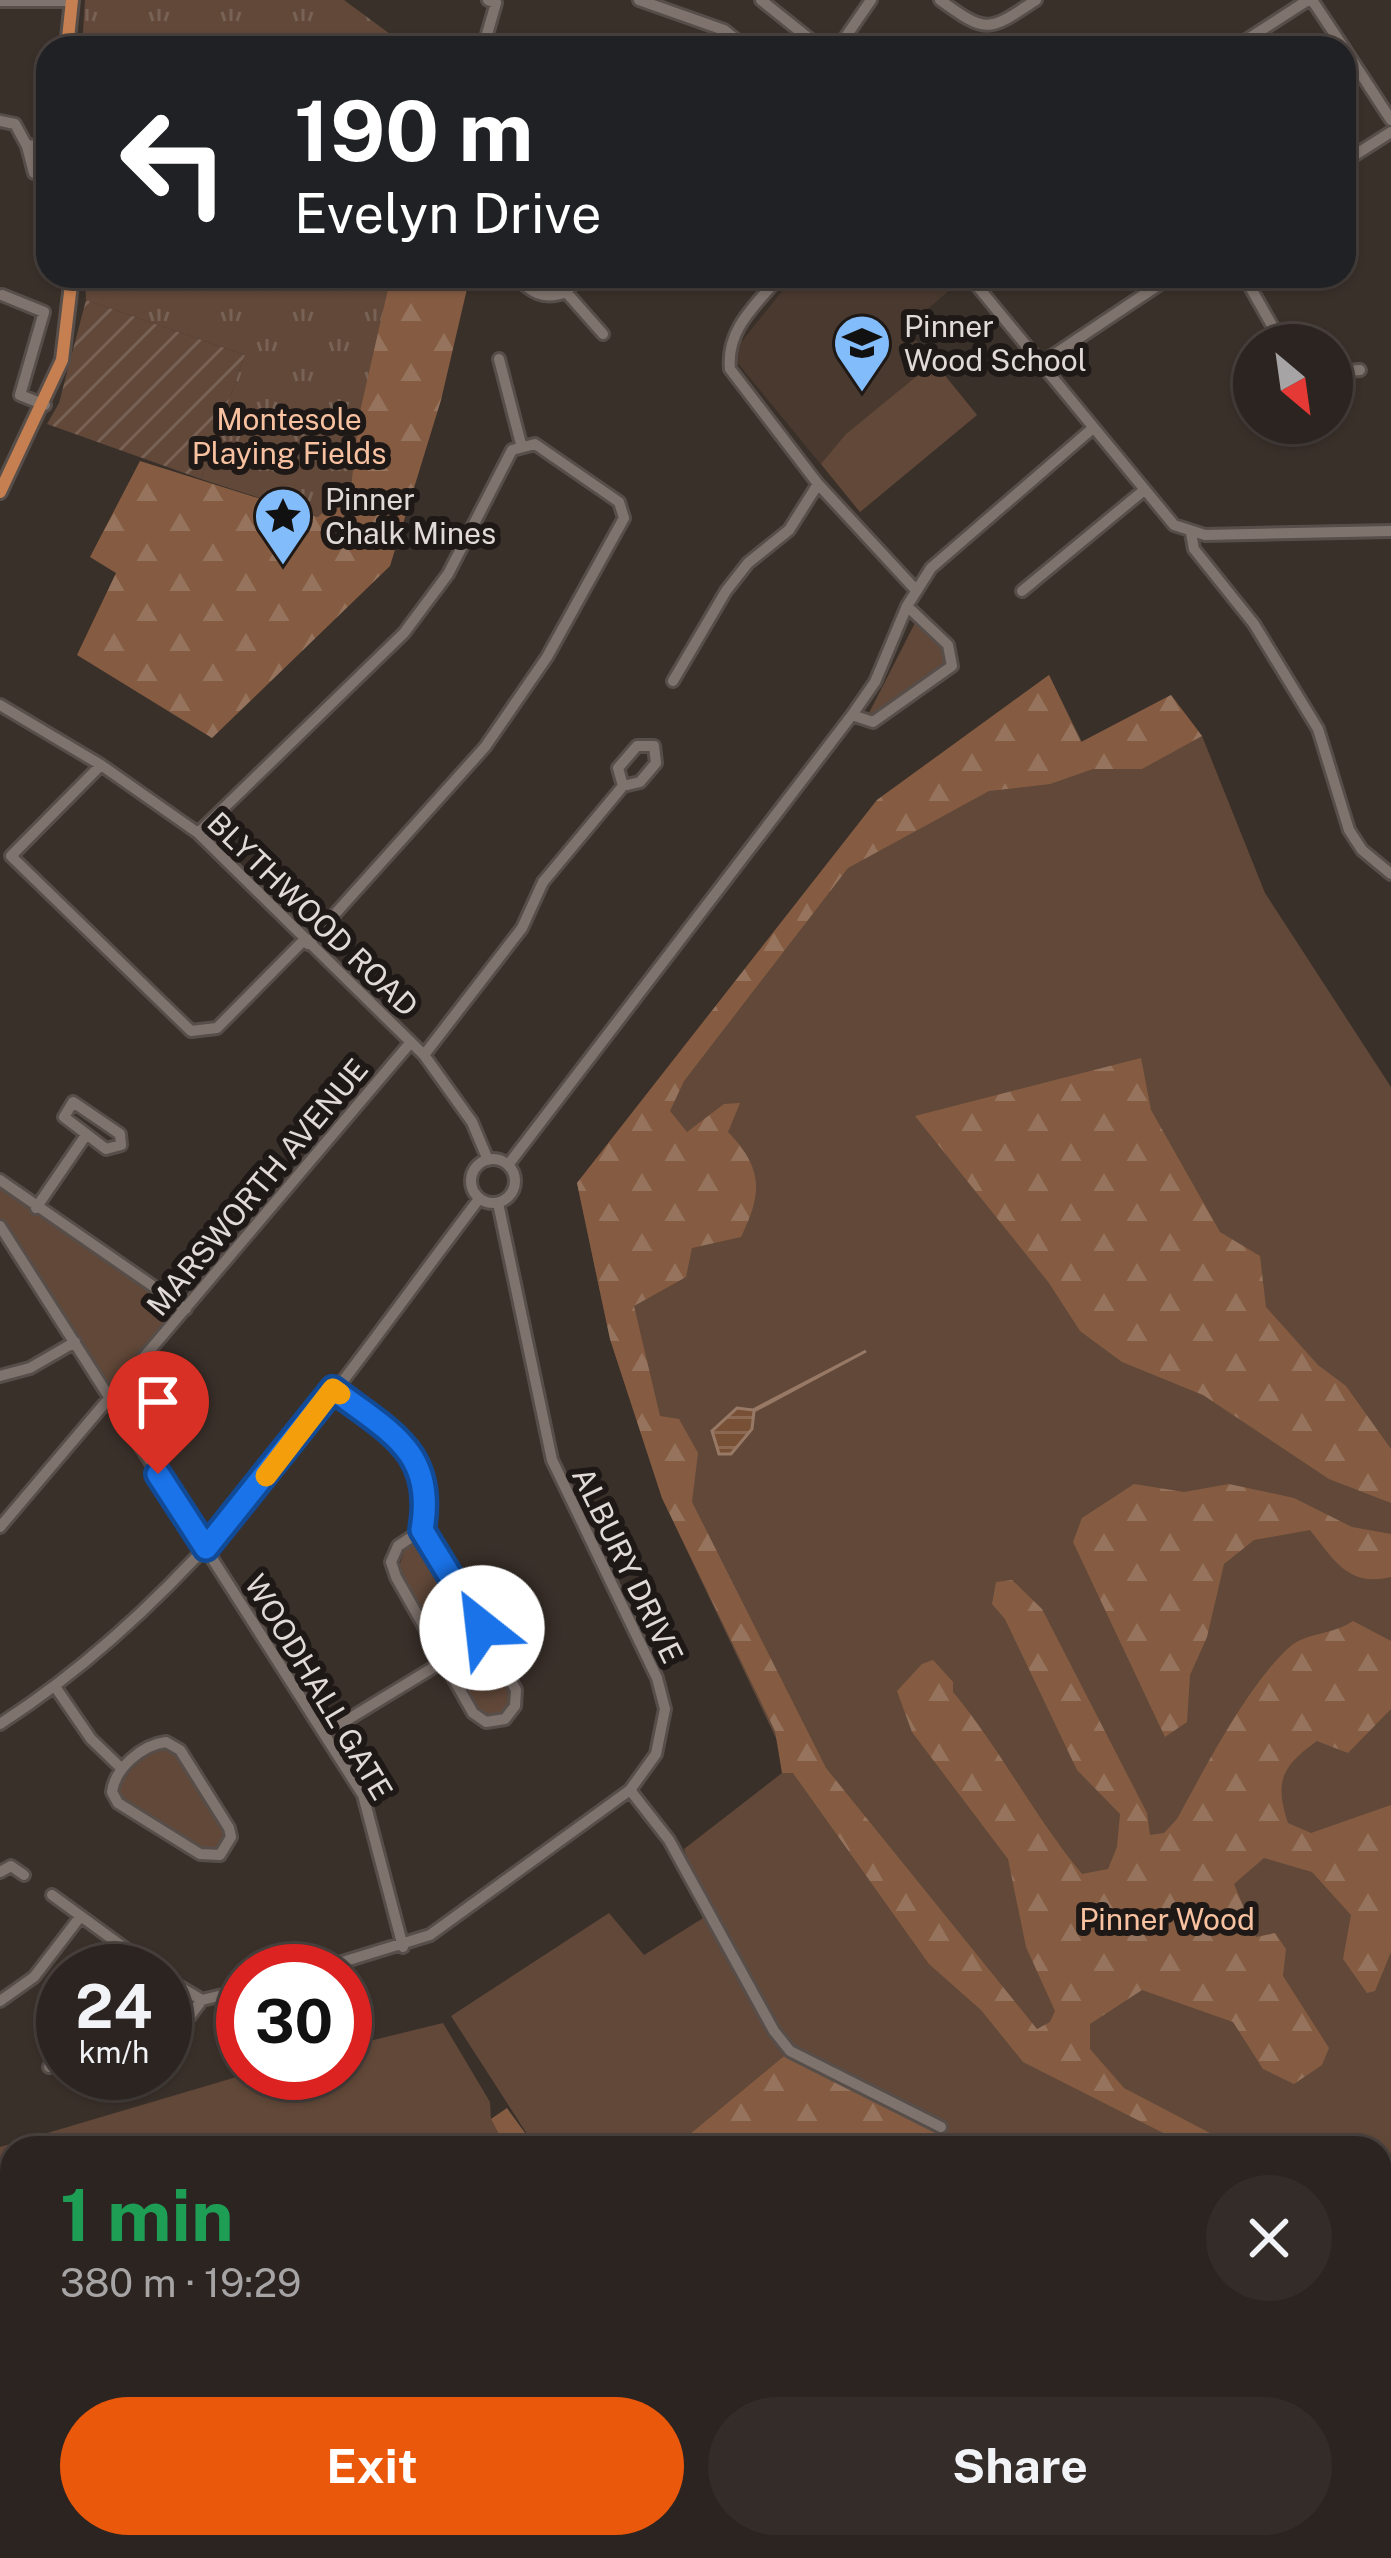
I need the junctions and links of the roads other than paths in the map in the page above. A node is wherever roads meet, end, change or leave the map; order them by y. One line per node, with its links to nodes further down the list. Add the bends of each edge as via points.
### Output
1 (72, 0): 8 (street); 10 (main road)
2 (640, 0): 12 (street)
3 (761, 0): 13 (street)
4 (871, 0): 14 (street)
5 (940, 0): 6 (street, via 981,28)
6 (1036, 0)
7 (1310, 0): 15 (street); 16 (street)
8 (0, 1)
9 (492, 2): 11 (street)
10 (68, 36)
11 (485, 36)
12 (718, 36)
13 (806, 36)
14 (846, 36)
15 (1253, 36)
16 (1336, 36)
17 (1356, 66): 18 (street)
18 (1391, 120)
19 (0, 122): 22 (street, via 15,124)
20 (1391, 132): 23 (street)
21 (36, 145): 22 (street)
22 (27, 146): 24 (street)
23 (1356, 154)
24 (34, 173)
25 (71, 288): 40 (main road, via 62,360)
26 (528, 288): 32 (street, via 551,298)
27 (570, 288): 32 (street)
28 (770, 288): 43 (street, via 738,326 730,369)
29 (979, 288): 36 (street)
30 (1154, 288): 36 (street)
31 (1251, 288): 34 (street)
32 (566, 292): 35 (street)
33 (2, 295): 40 (street, via 44,312 20,395)
34 (1271, 324)
35 (603, 334)
36 (1040, 364): 41 (street)
37 (496, 365): 42 (street)
38 (1353, 370): 39 (street)
39 (1360, 370)
40 (45, 404): 44 (main road)
41 (1093, 428): 45 (street); 48 (street)
42 (521, 444): 56 (street, via 448,574 404,632); 60 (street, via 536,444 620,502 624,518 547,657 485,746)
43 (818, 484): 48 (street); 51 (street, via 789,530 726,591)
44 (2, 487)
45 (1143, 491): 47 (street); 49 (street)
46 (1391, 531): 47 (street)
47 (1191, 533): 59 (street, via 1194,549 1254,624 1318,729 1349,830)
48 (915, 589): 50 (street)
49 (1022, 591)
50 (907, 606): 53 (street); 53 (street, via 948,645 952,666 873,722)
51 (673, 682)
52 (0, 705): 54 (street, BLYTHWOOD ROAD)
53 (852, 716): 65 (street)
54 (101, 765): 56 (street, BLYTHWOOD ROAD); 58 (street)
55 (622, 786): 62 (street, via 543,882 522,928)
56 (199, 833): 60 (street, BLYTHWOOD ROAD)
57 (0, 844): 58 (street)
58 (11, 856): 60 (street, via 191,1031 217,1028)
59 (1391, 874)
60 (306, 942): 61 (street, BLYTHWOOD ROAD)
61 (411, 1042): 62 (street, BLYTHWOOD ROAD); 72 (street, MARSWORTH AVENUE)
62 (424, 1055): 64 (street, BLYTHWOOD ROAD, via 472,1122)
63 (86, 1136): 63 (street, via 64,1117 73,1102 122,1140 106,1149); 70 (street)
64 (488, 1160): 65 (street); 68 (street, via 471,1179)
65 (508, 1165): 69 (street, via 515,1183)
66 (5, 1184): 67 (street); 70 (street)
67 (0, 1197)
68 (479, 1199): 69 (street); 75 (street)
69 (498, 1203): 85 (street, ALBURY DRIVE, via 552,1460 658,1678 665,1709 656,1754)
70 (36, 1208): 72 (street)
71 (0, 1226): 73 (street, WOODHALL GATE)
72 (186, 1310): 76 (street, MARSWORTH AVENUE)
73 (75, 1342): 74 (street); 76 (street, WOODHALL GATE)
74 (0, 1376)
75 (333, 1389): 78 (street, via 404,1443 421,1469); 79 (street)
76 (110, 1399): 77 (street, MARSWORTH AVENUE); 79 (street, WOODHALL GATE)
77 (0, 1527)
78 (422, 1530): 80 (street, via 398,1546 391,1562); 80 (street, via 516,1690 505,1719 486,1722 472,1713)
79 (206, 1548): 81 (street); 83 (street, WOODHALL GATE)
80 (444, 1661): 83 (street)
81 (56, 1688): 82 (street); 84 (street)
82 (0, 1724)
83 (324, 1734): 91 (street, WOODHALL GATE, via 376,1830)
84 (121, 1768): 84 (street, via 153,1744 180,1750 229,1828 228,1847 200,1854 118,1803 112,1792)
85 (629, 1790): 91 (street, ALBURY DRIVE); 98 (street, via 669,1840 790,2051)
86 (6, 1869): 87 (street)
87 (24, 1875)
88 (52, 1895): 89 (street)
89 (80, 1917): 90 (street); 96 (street, via 34,1977)
90 (118, 1944)
91 (403, 1947): 92 (street, ALBURY DRIVE)
92 (372, 1955)
93 (192, 1994): 95 (street)
94 (216, 1997): 95 (street)
95 (202, 2000): 97 (street)
96 (0, 2001)
97 (192, 2013)
98 (941, 2127)

